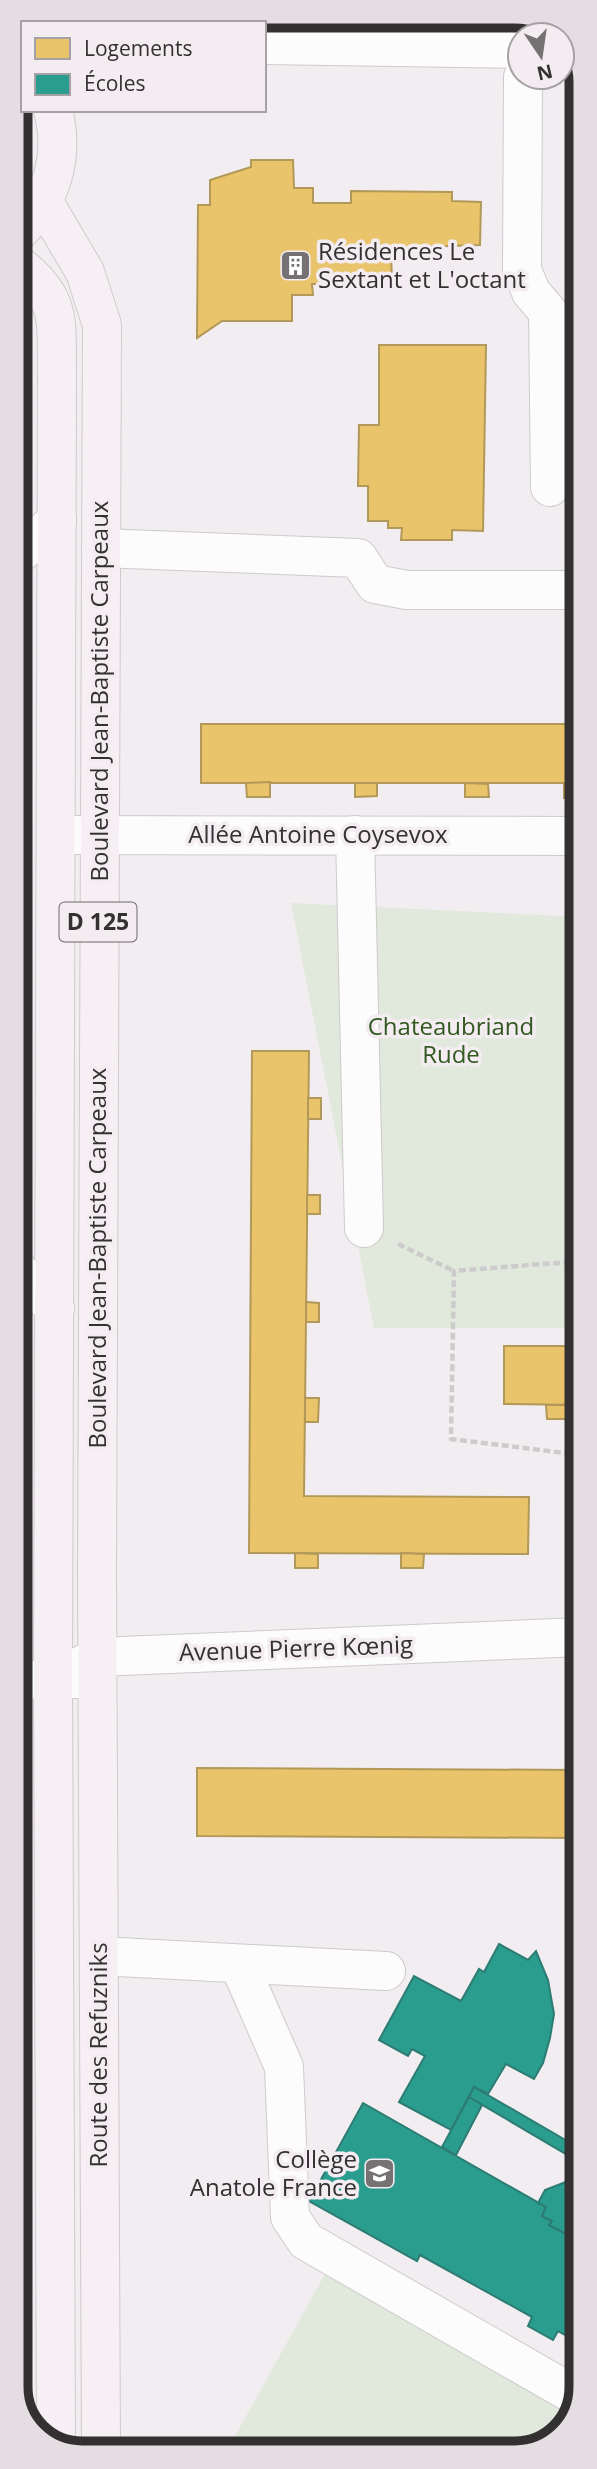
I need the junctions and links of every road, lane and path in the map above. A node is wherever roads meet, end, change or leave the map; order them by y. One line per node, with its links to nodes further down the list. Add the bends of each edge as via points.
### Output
1 (266, 45): 2 (street)
2 (506, 49)
3 (523, 91): 8 (street, via 522,270 531,292 548,312)
4 (53, 112): 5 (main road, via 58,153 54,178)
5 (43, 201): 6 (main road); 11 (main road, Boulevard Jean-Baptiste Carpeaux / D 125, via 85,272 102,325)
6 (28, 219)
7 (28, 273): 9 (main road, Boulevard Jean-Baptiste Carpeaux / D 125, via 46,289 54,317)
8 (550, 487)
9 (57, 520): 10 (street); 13 (main road, Boulevard Jean-Baptiste Carpeaux / D 125)
10 (28, 546)
11 (101, 548): 12 (street, via 358,558 375,584 407,590); 14 (main road, Boulevard Jean-Baptiste Carpeaux / D 125)
12 (569, 590)
13 (56, 835): 14 (street, Allée Antoine Coysevox); 21 (main road, Boulevard Jean-Baptiste Carpeaux / D 125)
14 (98, 835): 15 (street, Allée Antoine Coysevox); 24 (main road, Boulevard Jean-Baptiste Carpeaux / D 125)
15 (355, 835): 16 (street, Allée Antoine Coysevox); 17 (street)
16 (569, 836)
17 (364, 1228): 19 (path)
18 (569, 1262): 19 (path)
19 (454, 1271): 22 (path, via 451,1439)
20 (28, 1281): 21 (street)
21 (55, 1309): 25 (main road, Boulevard Jean-Baptiste Carpeaux / D 125)
22 (569, 1454)
23 (569, 1638): 24 (street, Avenue Pierre Kœnig)
24 (97, 1668): 25 (street, Avenue Pierre Kœnig); 26 (main road, Route des Refuzniks)
25 (41, 1672): 30 (main road, Route des Refuzniks / D 125)
26 (99, 1956): 27 (street); 31 (main road, Route des Refuzniks)
27 (239, 1964): 28 (street); 29 (street, via 284,2067 290,2217 306,2241)
28 (386, 1970)
29 (569, 2392)
30 (56, 2434)
31 (101, 2441)

